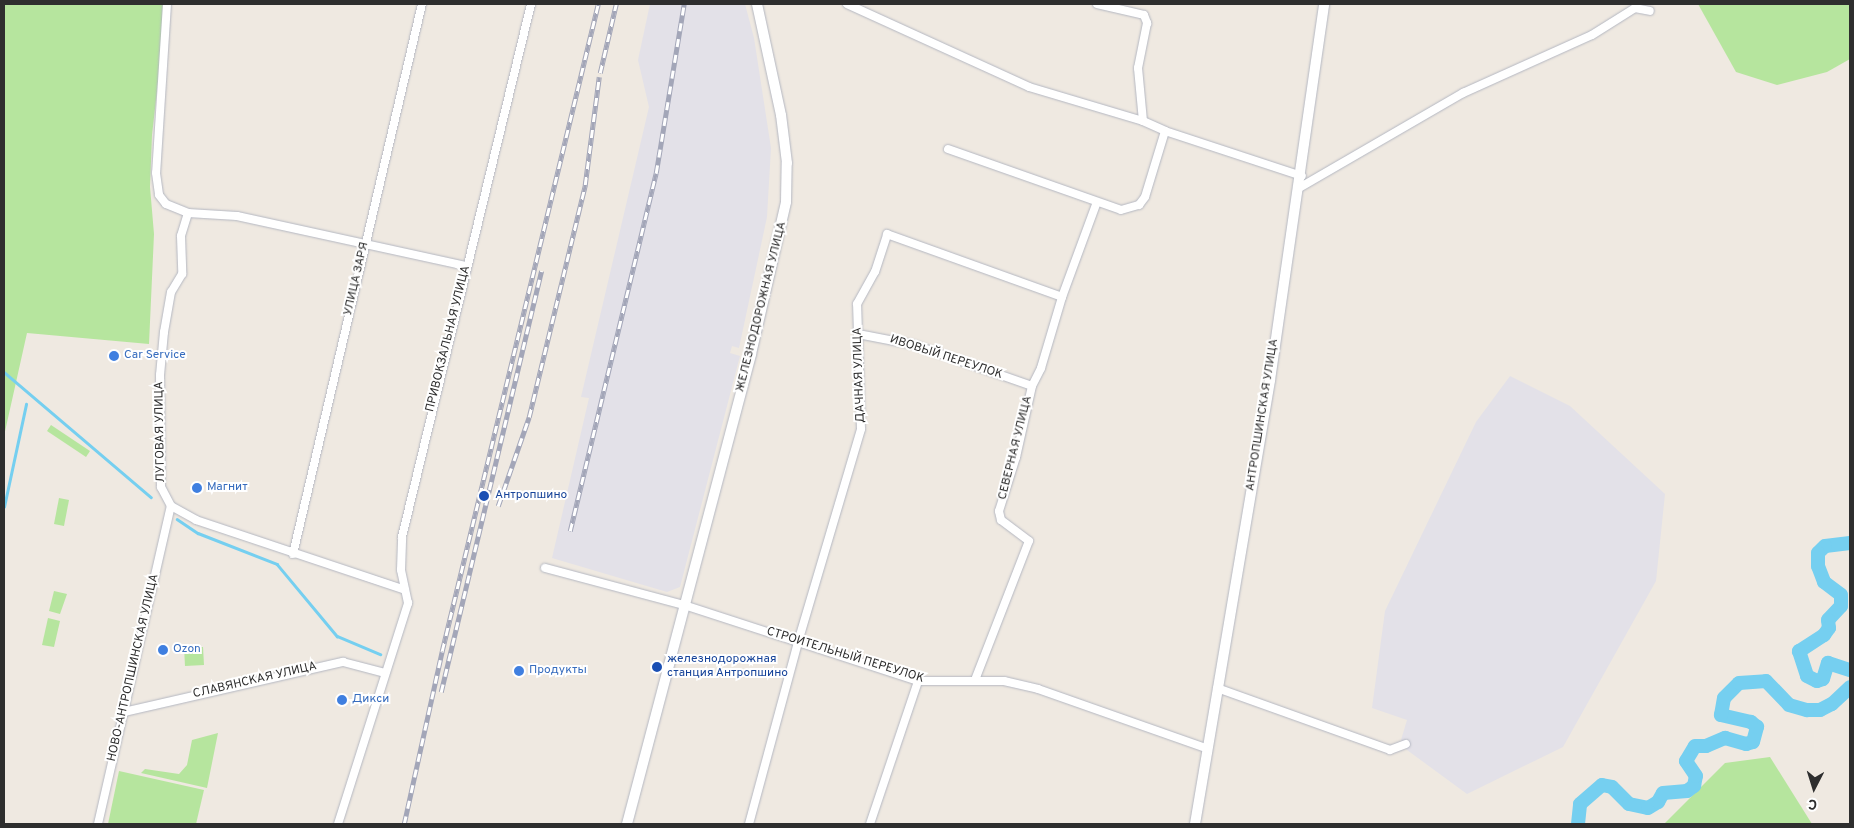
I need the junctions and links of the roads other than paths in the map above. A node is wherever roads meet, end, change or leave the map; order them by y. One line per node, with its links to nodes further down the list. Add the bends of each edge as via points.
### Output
1 (167, 4): 15 (street, via 156,173 159,195 166,204)
2 (422, 4): 16 (street, УЛИЦА ЗАРЯ)
3 (531, 4): 17 (street, ПРИВОКЗАЛЬНАЯ УЛИЦА)
4 (757, 4): 25 (street, ЖЕЛЕЗНОДОРОЖНАЯ УЛИЦА, via 781,115 787,163 786,202 761,316)
5 (847, 4): 9 (street, via 1029,87)
6 (1097, 4): 9 (street, via 1144,15 1147,23 1138,68)
7 (1324, 4): 12 (street, АНТРОПШИНСКАЯ УЛИЦА)
8 (1650, 11): 13 (street, via 1635,8 1592,35 1463,93)
9 (1143, 121): 10 (street)
10 (1165, 132): 12 (street); 14 (street, via 1145,197 1139,205 1121,210)
11 (948, 149): 14 (street, via 1032,176)
12 (1302, 176): 13 (street, АНТРОПШИНСКАЯ УЛИЦА)
13 (1299, 188): 30 (street, АНТРОПШИНСКАЯ УЛИЦА)
14 (1097, 202): 18 (street, СЕВЕРНАЯ УЛИЦА)
15 (188, 213): 16 (street, via 237,216); 21 (street, ЛУГОВАЯ УЛИЦА, via 181,236 182,274 171,292 160,374 161,487)
16 (366, 242): 17 (street); 22 (street, УЛИЦА ЗАРЯ)
17 (467, 266): 24 (street, ПРИВОКЗАЛЬНАЯ УЛИЦА, via 402,537 401,570)
18 (1062, 297): 19 (street, ДАЧНАЯ УЛИЦА, via 887,234 875,272 858,304); 20 (street, СЕВЕРНАЯ УЛИЦА, via 1041,368)
19 (858, 334): 20 (street, ИВОВЫЙ ПЕРЕУЛОК, via 916,345); 26 (street, ДАЧНАЯ УЛИЦА, via 861,429)
20 (1032, 386): 28 (street, СЕВЕРНАЯ УЛИЦА, via 1016,457 999,511 1001,520 1029,542)
21 (170, 509): 22 (street); 31 (street, НОВО-АНТРОПШИНСКАЯ УЛИЦА)
22 (293, 554): 24 (street)
23 (545, 568): 25 (street, СТРОИТЕЛЬНЫЙ ПЕРЕУЛОК)
24 (406, 590): 27 (street, ПРИВОКЗАЛЬНАЯ УЛИЦА, via 408,603)
25 (684, 605): 26 (street, СТРОИТЕЛЬНЫЙ ПЕРЕУЛОК); 36 (street, ЖЕЛЕЗНОДОРОЖНАЯ УЛИЦА)
26 (798, 642): 29 (street, СТРОИТЕЛЬНЫЙ ПЕРЕУЛОК); 37 (street)
27 (385, 673): 31 (street, СЛАВЯНСКАЯ УЛИЦА, via 343,662); 35 (street, ПРИВОКЗАЛЬНАЯ УЛИЦА)
28 (975, 680): 29 (street, СТРОИТЕЛЬНЫЙ ПЕРЕУЛОК); 33 (street, СТРОИТЕЛЬНЫЙ ПЕРЕУЛОК, via 1004,681 1038,689)
29 (918, 681): 38 (street)
30 (1218, 688): 32 (street, via 1390,750); 33 (street, АНТРОПШИНСКАЯ УЛИЦА)
31 (124, 712): 34 (street, НОВО-АНТРОПШИНСКАЯ УЛИЦА)
32 (1406, 744)
33 (1208, 749): 39 (street, АНТРОПШИНСКАЯ УЛИЦА)
34 (98, 824)
35 (338, 824)
36 (627, 824)
37 (750, 824)
38 (870, 824)
39 (1195, 824)

